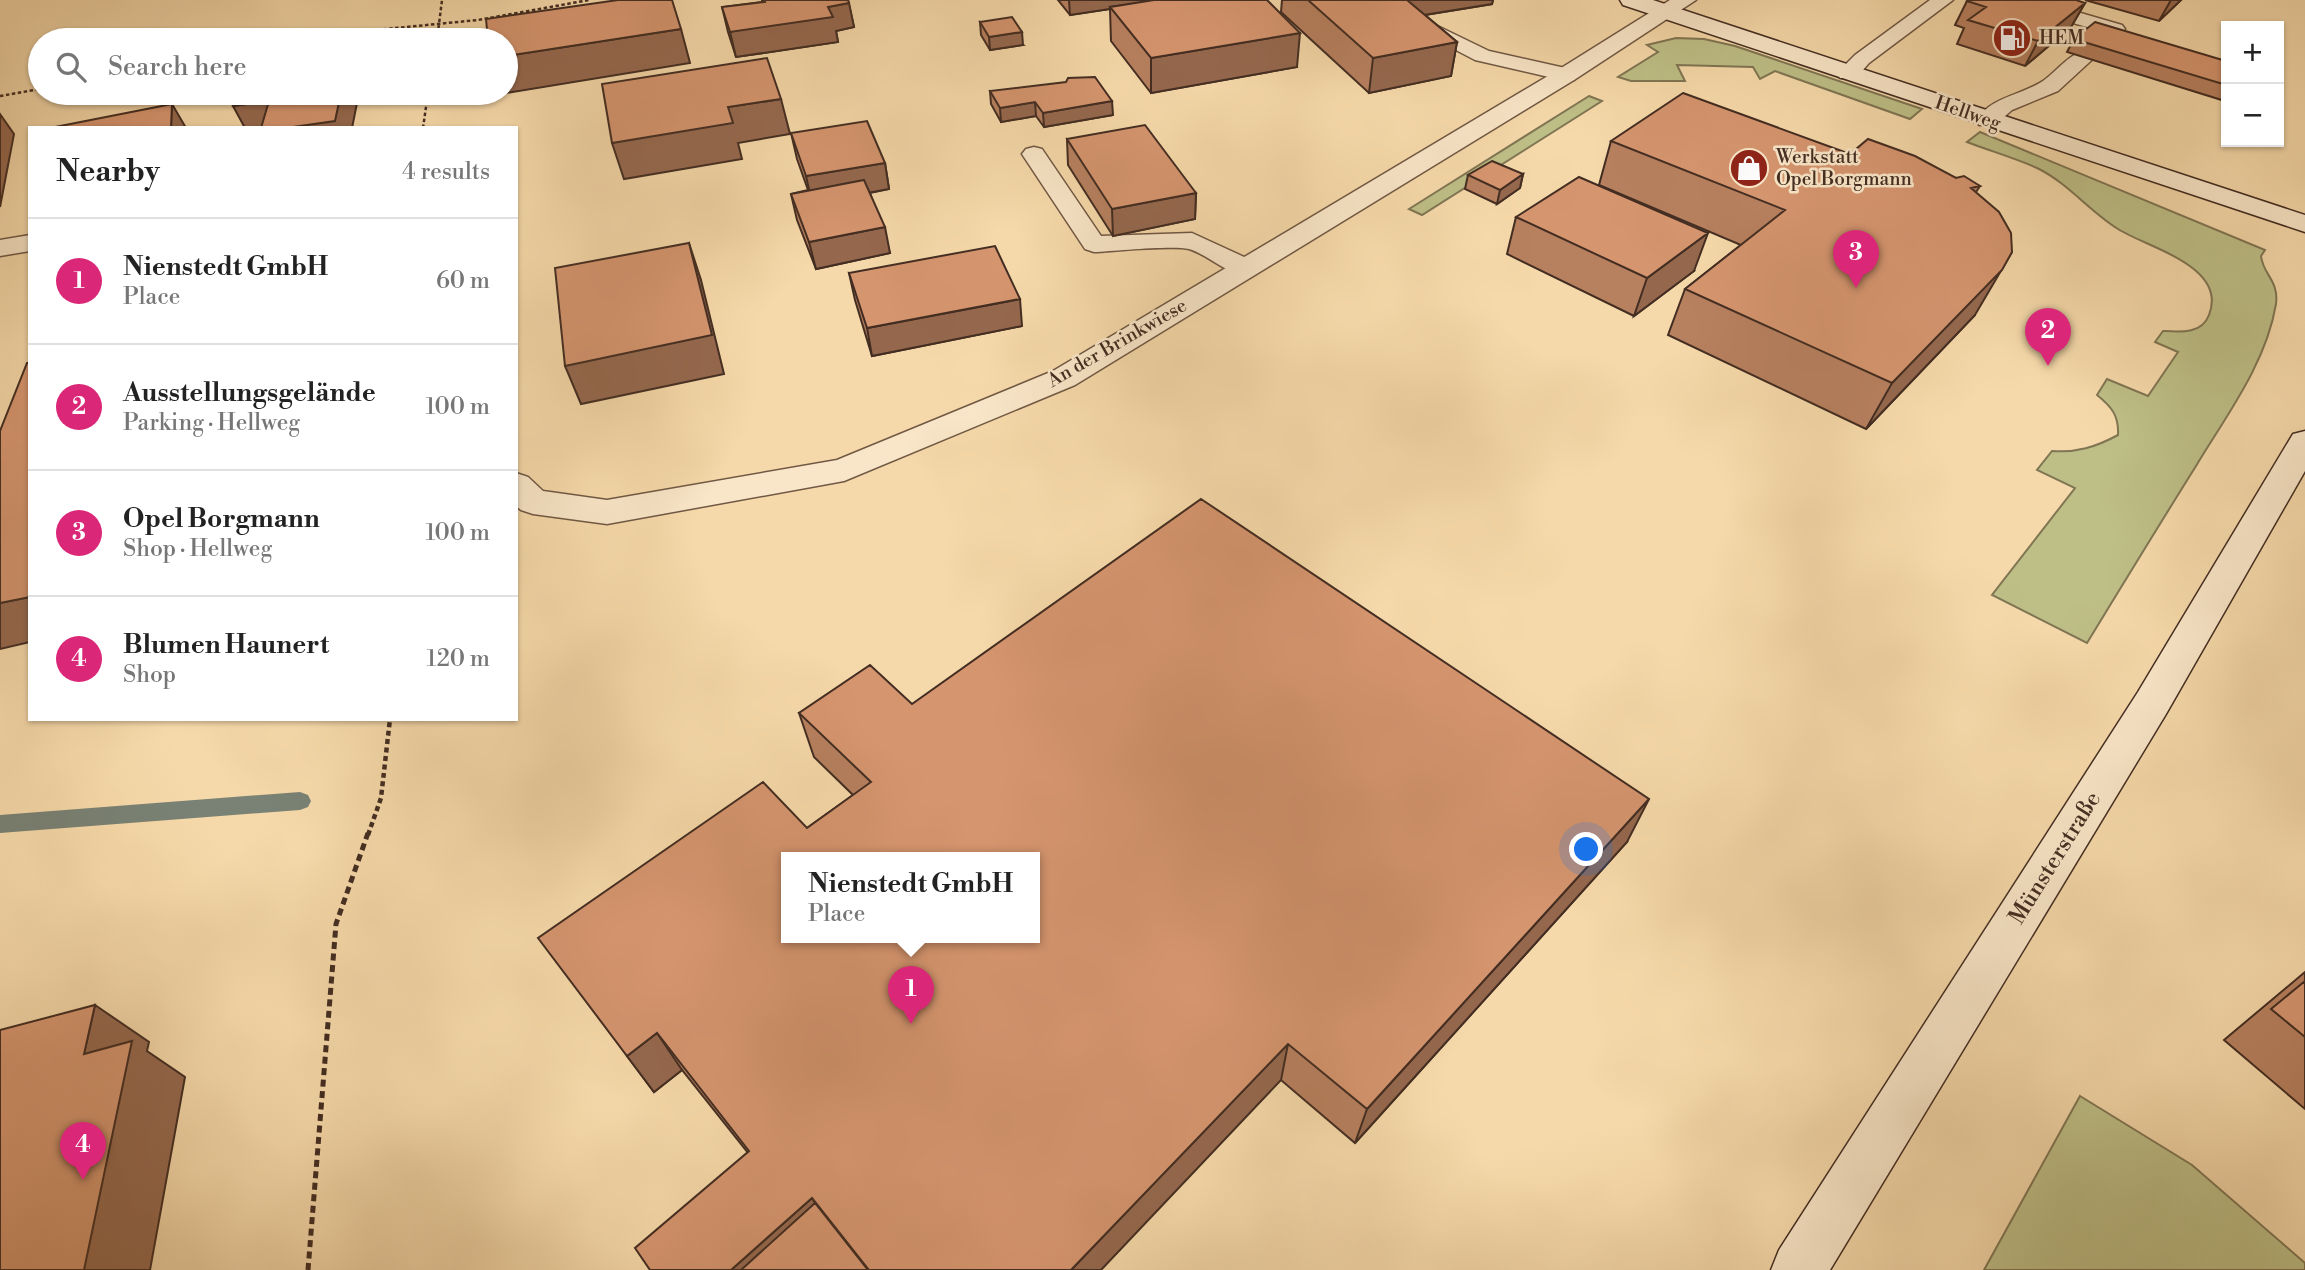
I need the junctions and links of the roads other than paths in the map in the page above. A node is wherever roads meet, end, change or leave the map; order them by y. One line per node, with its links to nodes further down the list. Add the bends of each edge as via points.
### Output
1 (1631, 0): 4 (street, Hellweg)
2 (1943, 0): 8 (lane)
3 (2014, 0): 6 (lane, via 2115,29)
4 (1675, 6): 8 (street, Hellweg); 9 (street, An der Brinkwiese)
5 (1421, 24): 9 (lane, via 1482,57)
6 (2104, 40)
7 (2084, 57): 10 (lane, via 2050,86 2004,105)
8 (1848, 73): 10 (street, Hellweg)
9 (1566, 75): 15 (street, An der Brinkwiese)
10 (1987, 120): 12 (street, Hellweg)
11 (1034, 154): 15 (lane, via 1094,244 1192,242)
12 (2305, 224)
13 (28, 243): 14 (street)
14 (0, 248)
15 (1246, 268): 17 (street, An der Brinkwiese, via 1064,378 844,470 607,512 533,502)
16 (2305, 442): 18 (street, Münsterstraße, via 2152,703)
17 (518, 487)
18 (1799, 1270)

